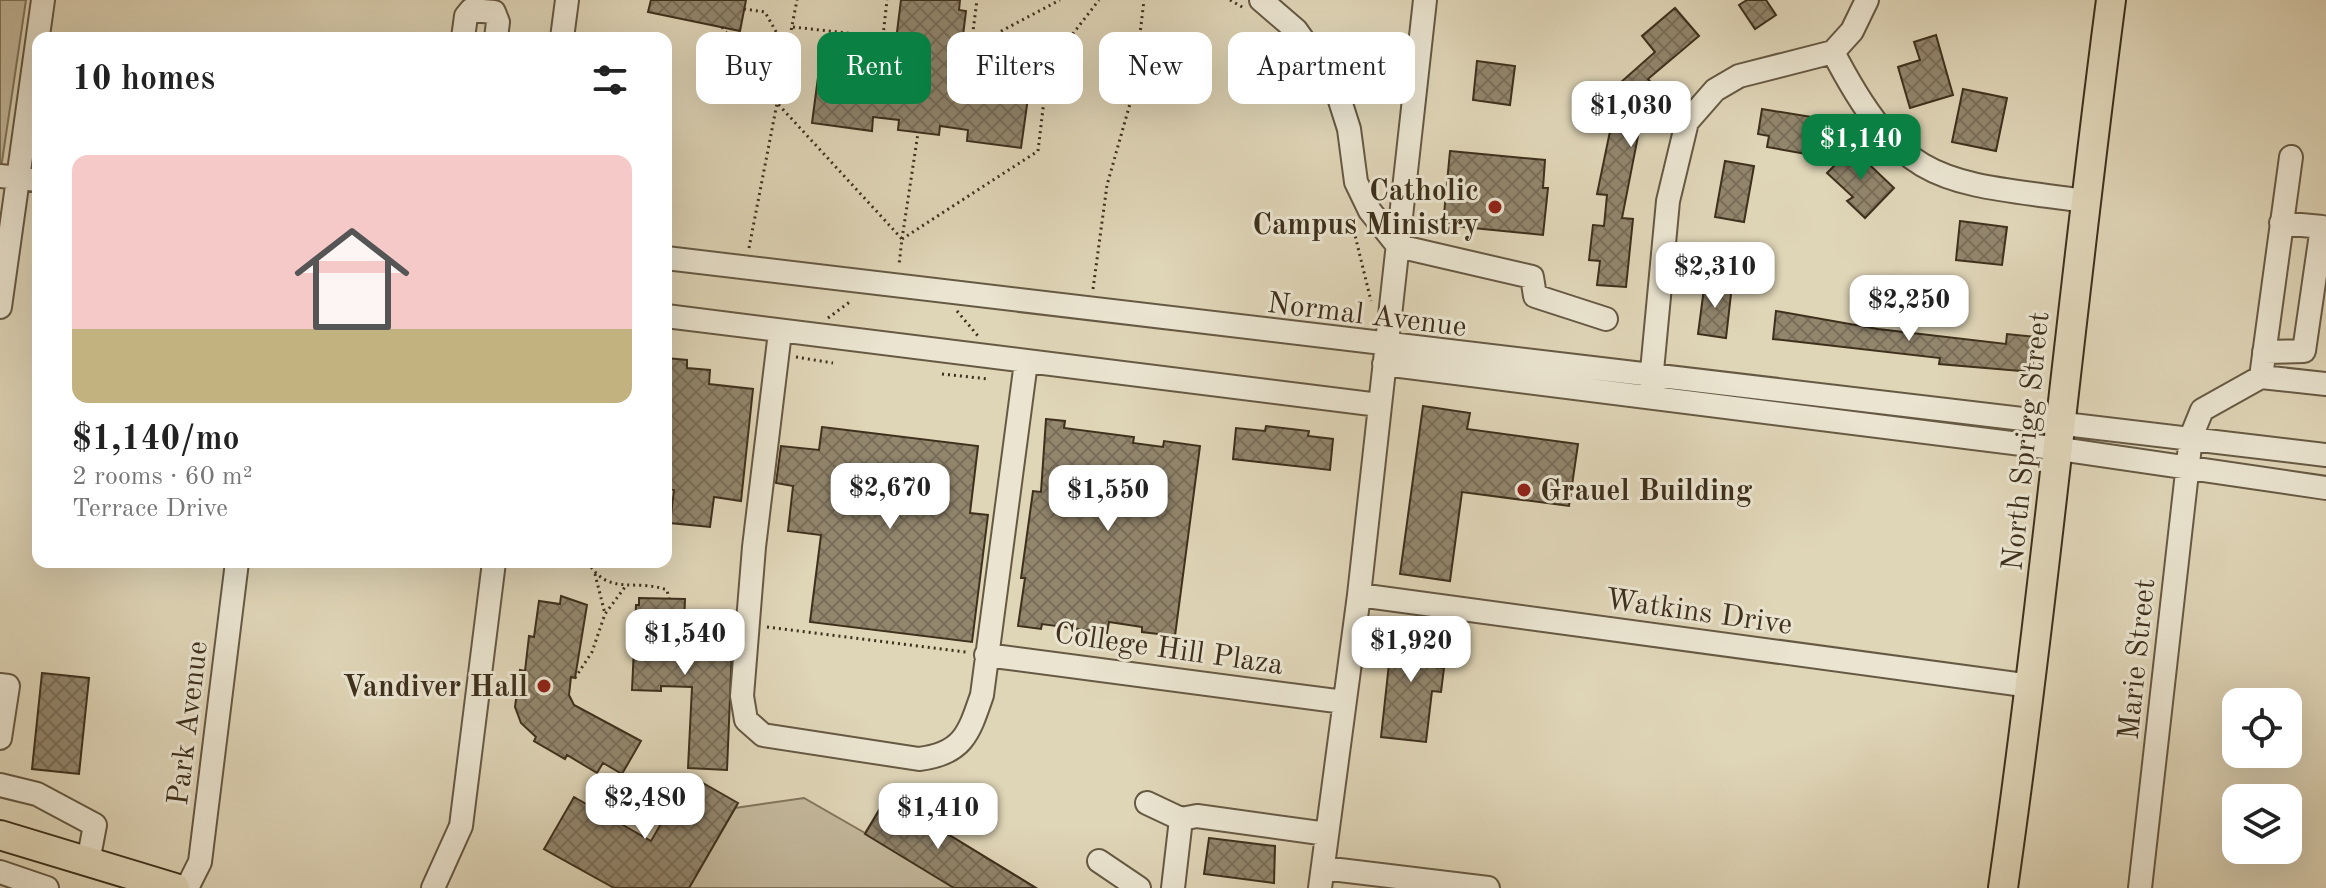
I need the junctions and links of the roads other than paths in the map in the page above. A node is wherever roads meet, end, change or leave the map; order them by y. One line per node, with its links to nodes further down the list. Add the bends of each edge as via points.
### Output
1 (43, 0): 7 (street)
2 (567, 0): 10 (street)
3 (1425, 0): 18 (street)
4 (1867, 0): 11 (street, via 1852,31)
5 (2111, 0): 15 (main road, North Sprigg Street)
6 (1256, 6): 18 (street, via 1296,30 1335,85 1349,129 1356,182 1370,211)
7 (39, 32)
8 (464, 32): 9 (street, via 471,10 494,12)
9 (497, 32)
10 (563, 32)
11 (1833, 52): 15 (street, via 1876,125 1920,166 1966,184); 29 (street, via 1739,76 1715,90 1687,122 1668,201)
12 (32, 82): 14 (street)
13 (2291, 157): 16 (street)
14 (19, 178): 20 (street)
15 (2084, 201): 31 (main road, North Sprigg Street)
16 (2281, 223): 17 (street); 24 (street)
17 (2324, 227): 24 (street, via 2304,351)
18 (1398, 246): 22 (street, via 1532,277 1535,296); 25 (street)
19 (672, 259): 25 (street, Normal Avenue)
20 (0, 307)
21 (672, 317): 23 (street)
22 (1606, 319)
23 (787, 340): 26 (street); 39 (street, via 748,624 742,696 746,720 763,735 919,759 943,756 969,734 982,695)
24 (2264, 352): 27 (street)
25 (1385, 355): 29 (street, Normal Avenue); 30 (street)
26 (1026, 362): 30 (street); 39 (street)
27 (2261, 377): 28 (street); 32 (street, via 2202,410)
28 (2326, 384)
29 (1651, 387): 31 (street, Normal Avenue)
30 (1379, 405): 38 (street)
31 (2061, 436): 32 (street); 34 (street); 41 (main road, North Sprigg Street)
32 (2191, 437): 33 (street); 34 (street, Marie Street)
33 (2326, 455)
34 (2188, 469): 35 (street); 61 (street, Marie Street)
35 (2326, 488)
36 (236, 568): 55 (street, Park Avenue, via 200,862)
37 (493, 568): 56 (street, via 461,826)
38 (1359, 595): 41 (street, Watkins Drive); 42 (street)
39 (986, 655): 42 (street, College Hill Plaza)
40 (0, 685): 43 (street, via 8,686)
41 (2031, 686): 60 (main road, North Sprigg Street)
42 (1344, 702): 47 (street)
43 (0, 738)
44 (0, 785): 51 (street, via 37,794 95,825)
45 (1147, 803): 46 (street)
46 (1181, 819): 47 (street, via 1197,816); 58 (street)
47 (1327, 834): 52 (street)
48 (0, 835): 49 (main road)
49 (57, 852): 51 (main road); 53 (street)
50 (1099, 861): 57 (street)
51 (88, 862): 54 (main road)
52 (1322, 878): 59 (street)
53 (22, 882)
54 (175, 888)
55 (187, 888)
56 (433, 888)
57 (1139, 888)
58 (1173, 888)
59 (1488, 888)
60 (2003, 888)
61 (2140, 888)

